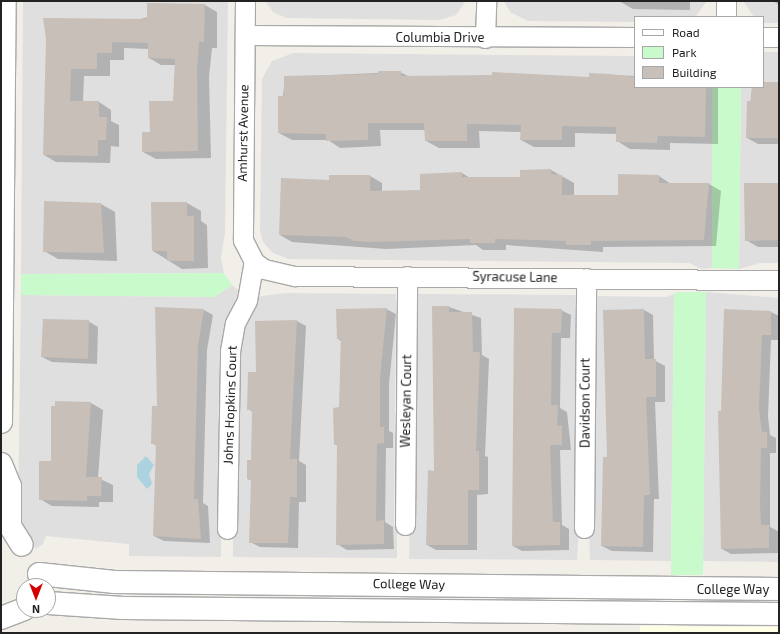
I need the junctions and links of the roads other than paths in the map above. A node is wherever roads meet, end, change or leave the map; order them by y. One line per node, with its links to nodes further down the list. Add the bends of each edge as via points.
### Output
1 (5, 1): 15 (street)
2 (245, 1): 6 (street, Amhurst Avenue)
3 (486, 1): 10 (street)
4 (726, 1): 5 (street)
5 (726, 16)
6 (245, 35): 10 (street, Columbia Drive); 11 (street, Amhurst Avenue, via 242,225 246,249)
7 (634, 36): 10 (street, Columbia Drive)
8 (764, 37): 9 (street)
9 (779, 37)
10 (485, 38)
11 (254, 262): 12 (street, Syracuse Lane, via 277,274 295,276); 19 (street, Johns Hopkins Court, via 247,300 235,323 230,351)
12 (408, 276): 13 (street, Syracuse Lane); 17 (street, Wesleyan Court)
13 (586, 278): 14 (street, Syracuse Lane); 18 (street, Davidson Court)
14 (779, 280)
15 (1, 422)
16 (1, 464): 21 (street, via 10,486 10,526)
17 (405, 525)
18 (584, 528)
19 (227, 529)
20 (1, 538): 21 (street)
21 (22, 545): 22 (street, via 37,563)
22 (39, 578)
23 (56, 580): 24 (street, College Way)
24 (779, 589)
25 (56, 604): 27 (street, College Way, via 123,608)
26 (16, 612): 28 (street)
27 (779, 614)
28 (1, 618)

